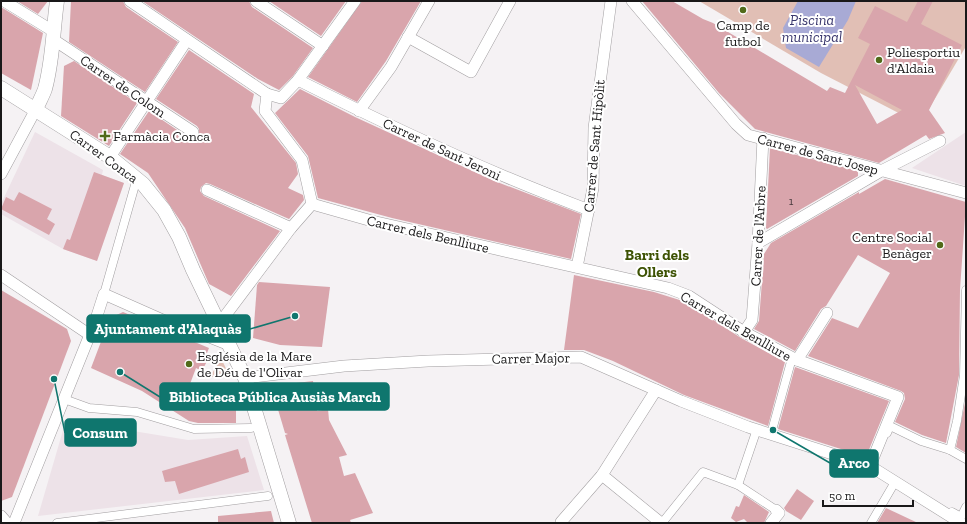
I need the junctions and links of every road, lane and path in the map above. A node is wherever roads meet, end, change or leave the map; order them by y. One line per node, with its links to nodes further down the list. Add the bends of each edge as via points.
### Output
1 (4, 1): 10 (street, Carrer de Colom)
2 (58, 1): 10 (street)
3 (130, 1): 12 (street)
4 (256, 1): 13 (street)
5 (355, 1): 13 (street)
6 (429, 1): 11 (street)
7 (510, 1): 11 (street, via 471,72)
8 (611, 1): 30 (street, Carrer de Sant Hipòlit, via 594,128 593,188)
9 (632, 1): 21 (street, Carrer de Sant Josep, via 736,124 748,135)
10 (53, 36): 17 (street, Carrer de Colom); 18 (street, via 45,89)
11 (408, 37): 19 (street, via 391,67)
12 (187, 40): 16 (street); 17 (street)
13 (323, 46): 14 (street)
14 (298, 80): 16 (street, via 281,98); 19 (street, Carrer de Sant Jeroni)
15 (1, 88): 18 (street, Carrer Conca)
16 (267, 94): 29 (street, via 265,111 302,160)
17 (147, 102): 20 (street, Carrer de Colom); 23 (street)
18 (36, 109): 23 (street, Carrer Conca); 25 (street)
19 (359, 111): 30 (street, Carrer de Sant Jeroni, via 519,184)
20 (193, 132)
21 (763, 138): 24 (street, Carrer de Sant Josep); 32 (street, Carrer de l'Arbre)
22 (940, 141): 24 (street)
23 (110, 157): 26 (street, Carrer Conca)
24 (881, 171): 28 (street, Carrer de Sant Josep); 32 (street)
25 (1, 174)
26 (137, 178): 36 (street); 40 (street, Carrer Conca, via 164,210)
27 (207, 190): 31 (street)
28 (966, 193)
29 (312, 204): 31 (street); 33 (street, Carrer dels Benlliure, via 372,221)
30 (589, 210): 33 (street, Carrer de Sant Hipòlit)
31 (291, 228): 40 (street)
32 (758, 243): 41 (street, Carrer de l'Arbre, via 752,320)
33 (577, 267): 41 (street, Carrer dels Benlliure, via 668,288 689,296)
34 (1, 275): 42 (street)
35 (966, 290): 37 (street)
36 (104, 294): 39 (street); 42 (street)
37 (966, 307): 45 (street)
38 (827, 314): 44 (street)
39 (165, 321): 43 (street)
40 (218, 322): 46 (street, Carrer Conca)
41 (744, 332): 44 (street, Carrer dels Benlliure)
42 (90, 335): 48 (street)
43 (223, 344)
44 (794, 359): 51 (street); 54 (street, Carrer dels Benlliure, via 898,397)
45 (965, 375): 52 (street)
46 (245, 378): 47 (street, Carrer Major, via 351,365 436,360 581,357); 65 (street, Carrer Conca)
47 (656, 390): 50 (street, Carrer Major); 55 (street)
48 (64, 399): 49 (street, via 89,408 137,412 194,429); 63 (street)
49 (251, 428)
50 (757, 429): 51 (street, Carrer Major); 57 (street)
51 (771, 434): 54 (street, Carrer Major)
52 (950, 450): 53 (street); 59 (street, via 921,441 890,426 874,465 961,517)
53 (966, 459)
54 (870, 466): 56 (street, Carrer Major)
55 (602, 475): 66 (street); 67 (street)
56 (895, 482): 69 (street); 70 (street, Carrer Major)
57 (738, 485): 60 (street); 67 (street, via 703,472)
58 (268, 496): 64 (street)
59 (966, 507)
60 (776, 510): 68 (street, via 779,513)
61 (1, 516): 62 (street)
62 (7, 523)
63 (14, 523)
64 (57, 523)
65 (290, 523)
66 (560, 523)
67 (662, 523)
68 (771, 523)
69 (871, 523)
70 (961, 523)

